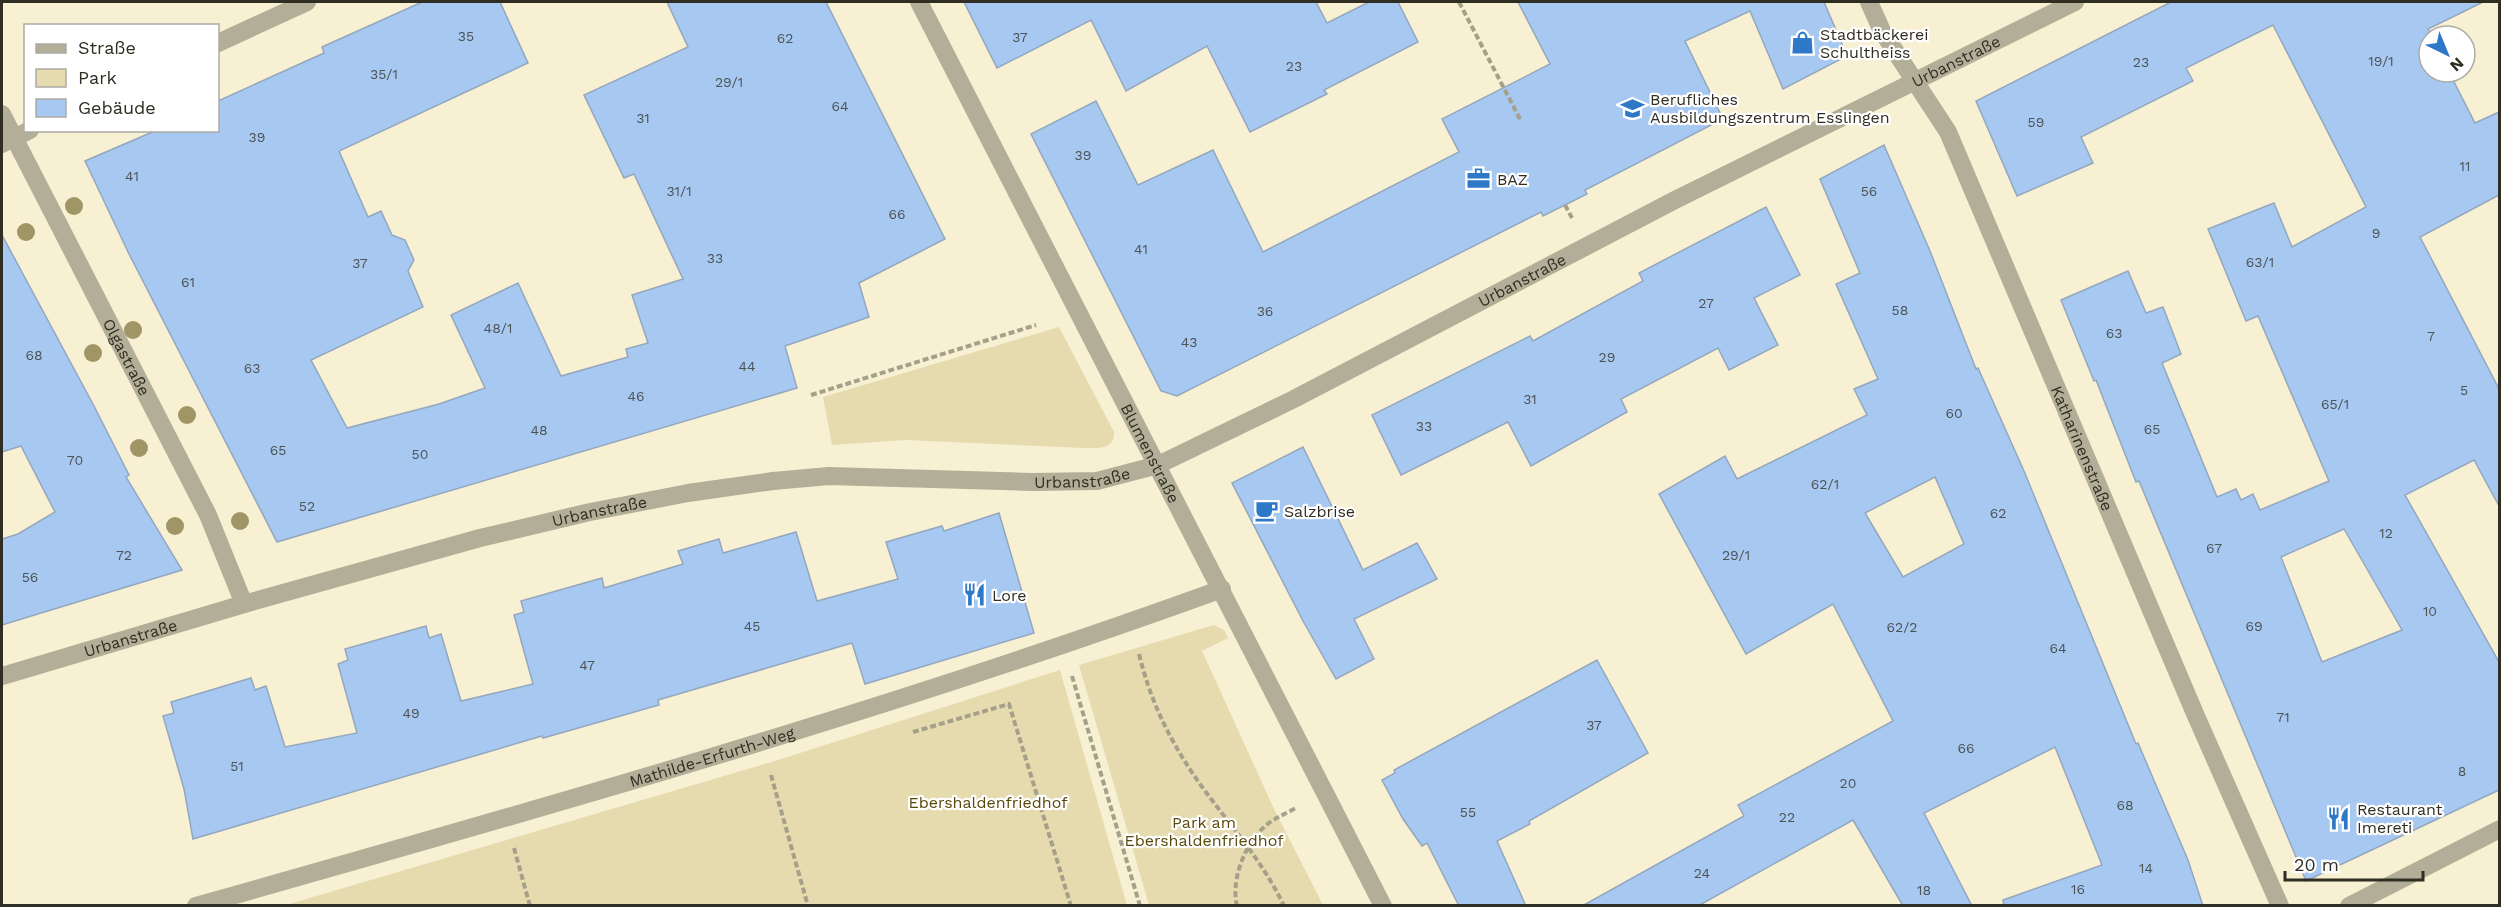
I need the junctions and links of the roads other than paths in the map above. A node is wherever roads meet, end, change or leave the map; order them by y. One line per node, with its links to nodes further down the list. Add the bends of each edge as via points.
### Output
1 (307, 2): 5 (street)
2 (919, 2): 9 (street, Blumenstraße)
3 (1869, 2): 6 (street, Katharinenstraße)
4 (2075, 2): 6 (street, Urbanstraße)
5 (219, 43)
6 (1916, 82): 9 (street, Urbanstraße, via 1675,200 1294,399); 16 (street, Katharinenstraße, via 1948,132)
7 (2, 114): 8 (street, Olgastraße)
8 (15, 137): 11 (street, Olgastraße, via 208,515)
9 (1158, 465): 10 (street, Blumenstraße); 11 (street, Urbanstraße, via 1097,481 1033,483 829,476 688,493 480,538)
10 (1222, 588): 14 (street, Mathilde-Erfurth-Weg, via 1063,645 829,720); 15 (street, Blumenstraße)
11 (244, 604): 12 (street, Urbanstraße)
12 (2, 676)
13 (2499, 829): 17 (street)
14 (196, 906)
15 (1383, 906)
16 (2280, 906)
17 (2349, 906)

